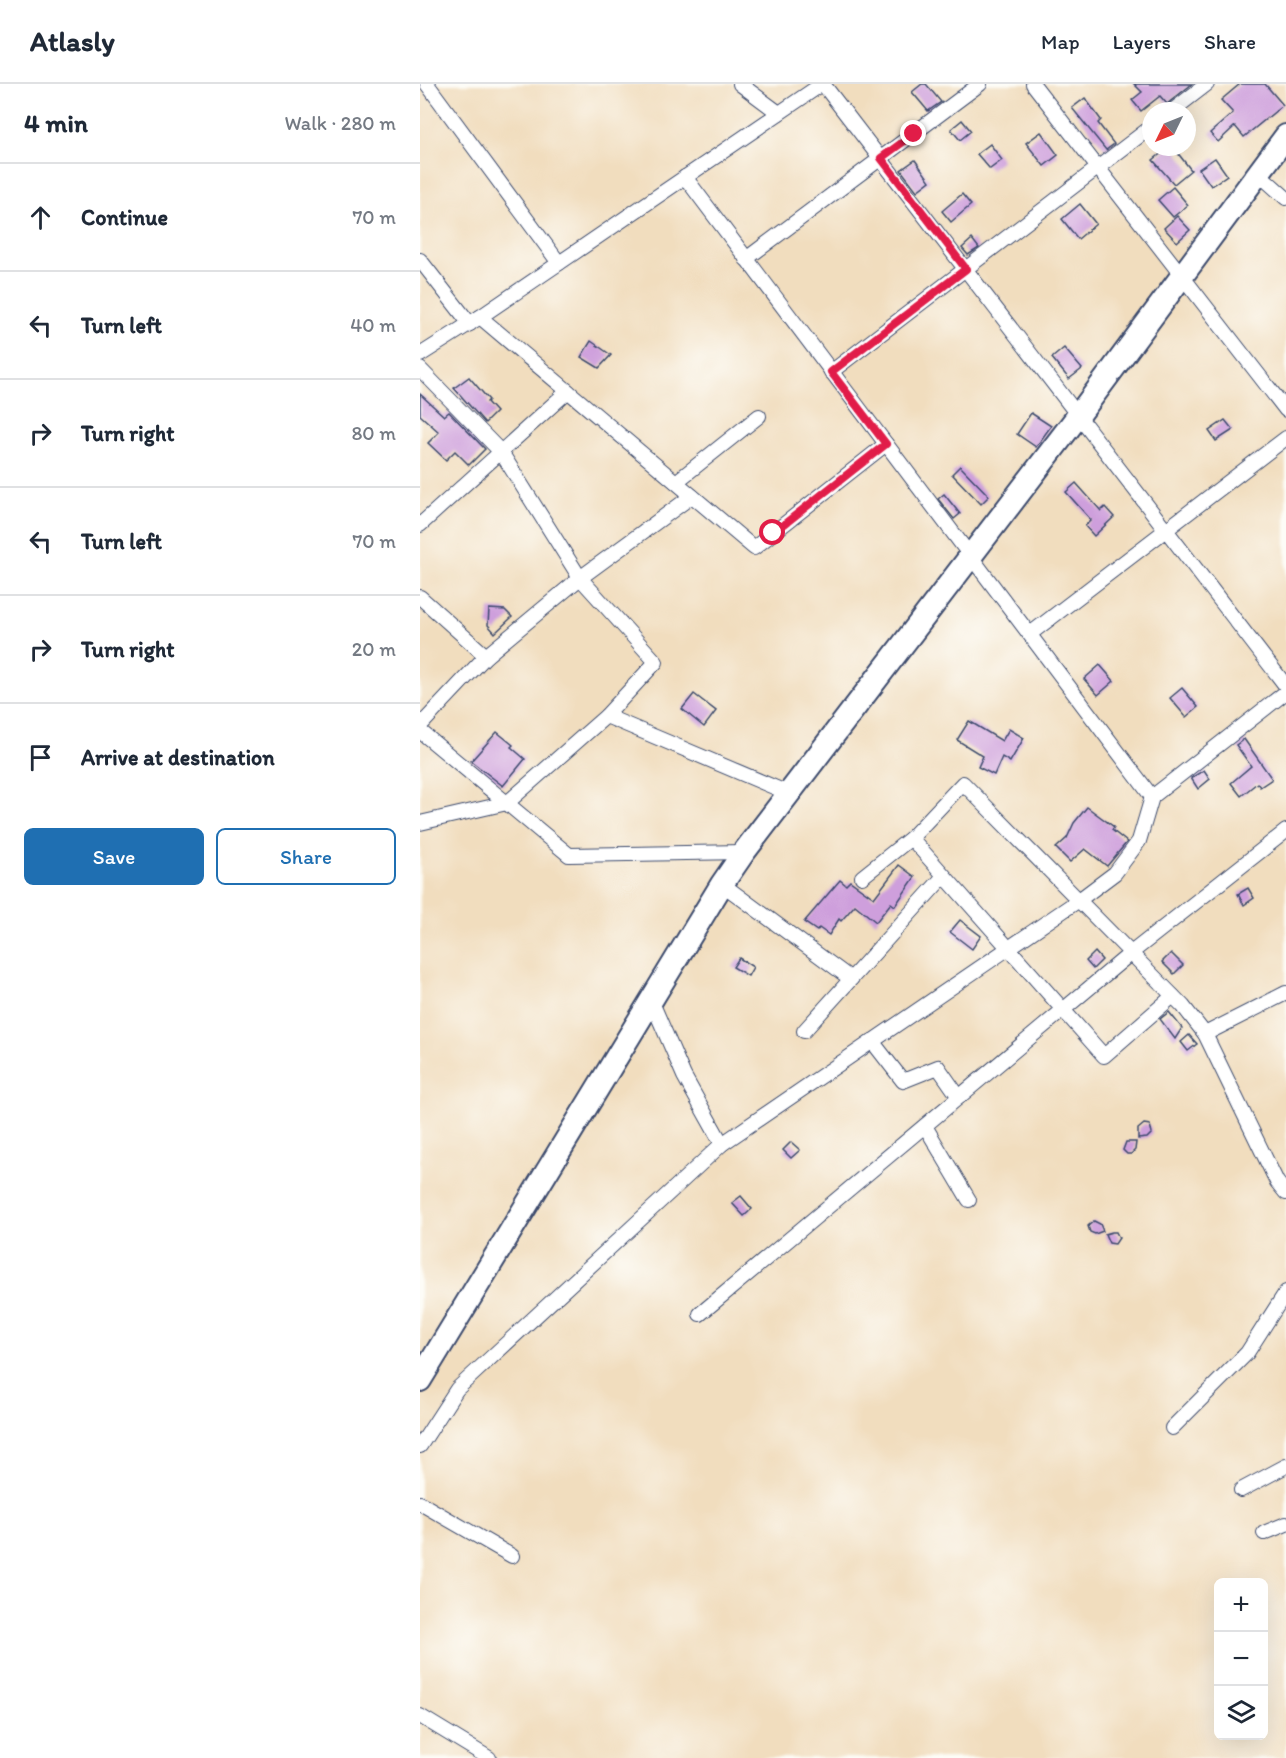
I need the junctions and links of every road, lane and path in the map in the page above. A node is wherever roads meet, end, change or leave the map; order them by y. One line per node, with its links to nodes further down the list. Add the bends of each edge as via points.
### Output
1 (427, 84): 18 (street)
2 (740, 84): 8 (street)
3 (823, 84): 8 (street); 11 (street)
4 (980, 84): 11 (street)
5 (1034, 84): 12 (street)
6 (1207, 84): 7 (street)
7 (1184, 102)
8 (779, 113): 14 (street)
9 (1142, 134): 12 (street)
10 (1286, 136): 13 (main road)
11 (881, 158): 16 (street); 19 (street)
12 (1098, 167): 19 (street); 20 (street)
13 (1258, 173): 15 (street); 20 (main road)
14 (685, 177): 16 (street); 18 (street)
15 (1286, 198)
16 (746, 259): 24 (street)
17 (420, 260): 21 (street)
18 (559, 263): 21 (street)
19 (966, 269): 24 (street); 28 (street)
20 (1182, 276): 26 (street); 28 (main road)
21 (475, 320): 22 (street); 25 (street)
22 (420, 355)
23 (420, 369): 31 (street)
24 (831, 372): 30 (street)
25 (568, 391): 31 (street); 32 (street)
26 (1286, 410)
27 (759, 416): 32 (street)
28 (1078, 416): 35 (street); 36 (main road)
29 (1286, 438): 35 (street)
30 (886, 444): 33 (street, via 754,548); 36 (street)
31 (501, 452): 34 (street); 37 (street)
32 (676, 482): 33 (street)
33 (692, 496): 37 (street)
34 (420, 525)
35 (1166, 530): 39 (street); 41 (street)
36 (970, 556): 39 (street); 46 (main road)
37 (580, 578): 40 (street); 43 (street, via 656,662)
38 (420, 597): 40 (street)
39 (1030, 634): 47 (street)
40 (486, 656): 44 (street)
41 (1286, 686)
42 (1286, 692): 47 (street)
43 (606, 716): 46 (street); 48 (street)
44 (420, 726)
45 (420, 731): 48 (street)
46 (788, 793): 52 (main road)
47 (1152, 797): 56 (street, via 1139,841 1115,873)
48 (507, 803): 49 (street); 52 (street, via 569,855)
49 (420, 823)
50 (1286, 831): 58 (street)
51 (911, 838): 53 (street); 54 (street); 56 (street, via 963,783)
52 (744, 852): 55 (main road)
53 (944, 876): 57 (street); 59 (street)
54 (862, 877)
55 (722, 884): 59 (street); 62 (main road)
56 (1079, 900): 57 (street); 58 (street)
57 (1008, 948): 63 (street); 66 (street)
58 (1131, 953): 61 (street); 63 (street)
59 (851, 979): 64 (street)
60 (1286, 993): 65 (street)
61 (1173, 996): 63 (street, via 1104,1056); 65 (street)
62 (651, 1000): 69 (street, via 684,1076); 74 (main road)
63 (1063, 1010): 67 (street)
64 (804, 1031)
65 (1205, 1034): 70 (street, via 1277,1182)
66 (872, 1041): 67 (street, via 903,1081 938,1067); 69 (street)
67 (959, 1097): 68 (street)
68 (926, 1126): 71 (street); 73 (street)
69 (722, 1144): 76 (street, via 457,1389)
70 (1286, 1193)
71 (969, 1200)
72 (1286, 1292): 75 (street, via 1247,1353)
73 (700, 1314)
74 (420, 1380)
75 (1172, 1428)
76 (420, 1446)
77 (1286, 1466): 78 (street)
78 (1241, 1491)
79 (420, 1503): 82 (street)
80 (1286, 1524): 81 (street)
81 (1264, 1533)
82 (512, 1556)
83 (420, 1716): 84 (street)
84 (489, 1758)

